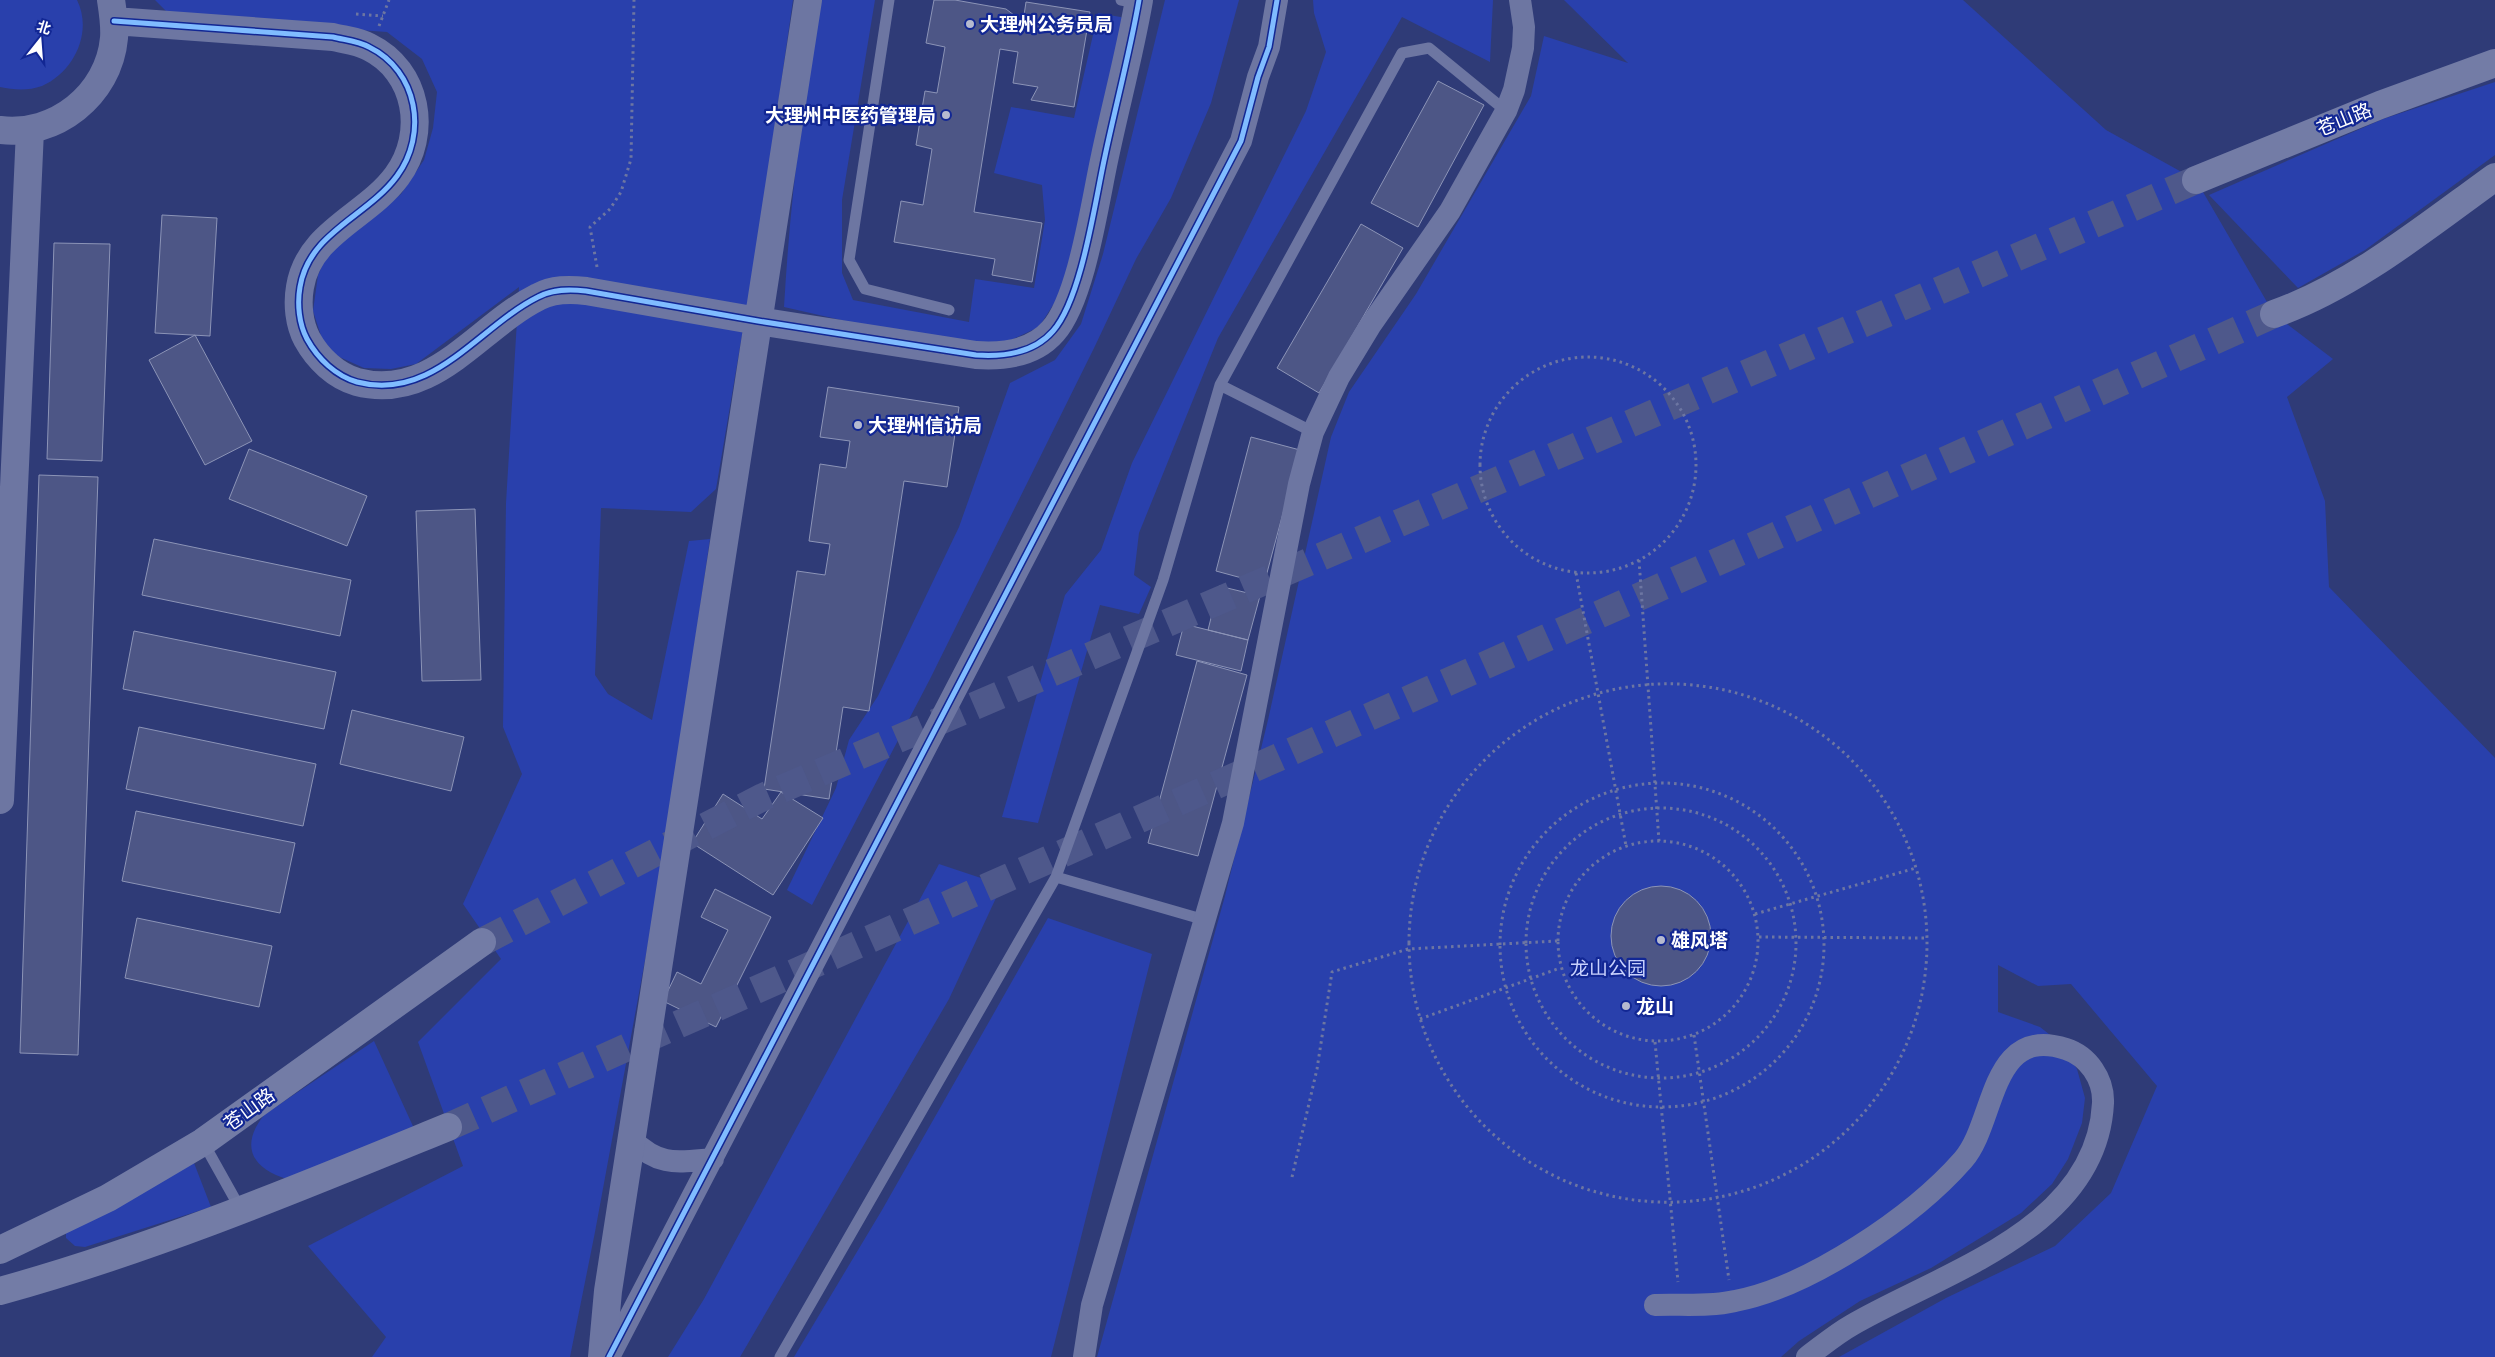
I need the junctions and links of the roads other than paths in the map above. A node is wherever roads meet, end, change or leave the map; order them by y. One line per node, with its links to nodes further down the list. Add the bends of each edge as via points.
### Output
1 (808, 0): 15 (street)
2 (889, 0): 13 (lane, via 849,260 865,289)
3 (1277, 0): 25 (street, via 1269,47 1241,141)
4 (1520, 0): 8 (street, via 1523,48)
5 (1133, 1): 15 (street, via 1080,268 1062,319 1046,337 1029,348 1000,356 976,355)
6 (112, 10): 10 (street, via 110,58 93,91 65,116); 15 (street, via 357,42 379,53 406,82 413,101 415,128 405,163 390,185 324,240 311,256 302,276 298,297 300,318 318,356 352,380 373,386 415,381 434,371 536,298 557,290 586,290)
7 (2495, 63): 12 (main road, 苍山路, via 2380,104)
8 (1506, 110): 16 (lane, via 1428,48 1402,53); 17 (street, via 1450,211 1370,326 1339,377)
9 (0, 130): 10 (street)
10 (30, 130): 18 (street)
11 (2495, 177): 14 (main road, via 2371,264)
12 (2196, 180)
13 (949, 310)
14 (2274, 314)
15 (758, 321): 23 (street)
16 (1220, 385): 17 (lane); 19 (lane, via 1163,580)
17 (1313, 432): 20 (street, via 1299,484 1233,823)
18 (0, 800)
19 (1056, 877): 20 (lane); 32 (lane)
20 (1205, 920): 33 (street, via 1092,1305)
21 (482, 942): 24 (main road, 苍山路)
22 (448, 1127): 26 (main road)
23 (632, 1140): 25 (street, via 652,1157 663,1161); 30 (street, via 608,1291)
24 (203, 1142): 26 (lane); 27 (main road, 苍山路, via 108,1198)
25 (713, 1159): 31 (street)
26 (242, 1211): 28 (main road)
27 (0, 1250)
28 (0, 1291)
29 (1655, 1305): 34 (street, via 1732,1302 1764,1294 1804,1278 1885,1227 1949,1175 1966,1156 2002,1072 2012,1057 2029,1049 2049,1046 2076,1052 2088,1062 2099,1080 2103,1098 2102,1123 2084,1171 2065,1196 2037,1222 1986,1255 1853,1325)
30 (602, 1357)
31 (609, 1357)
32 (780, 1357)
33 (1084, 1357)
34 (1807, 1357)

